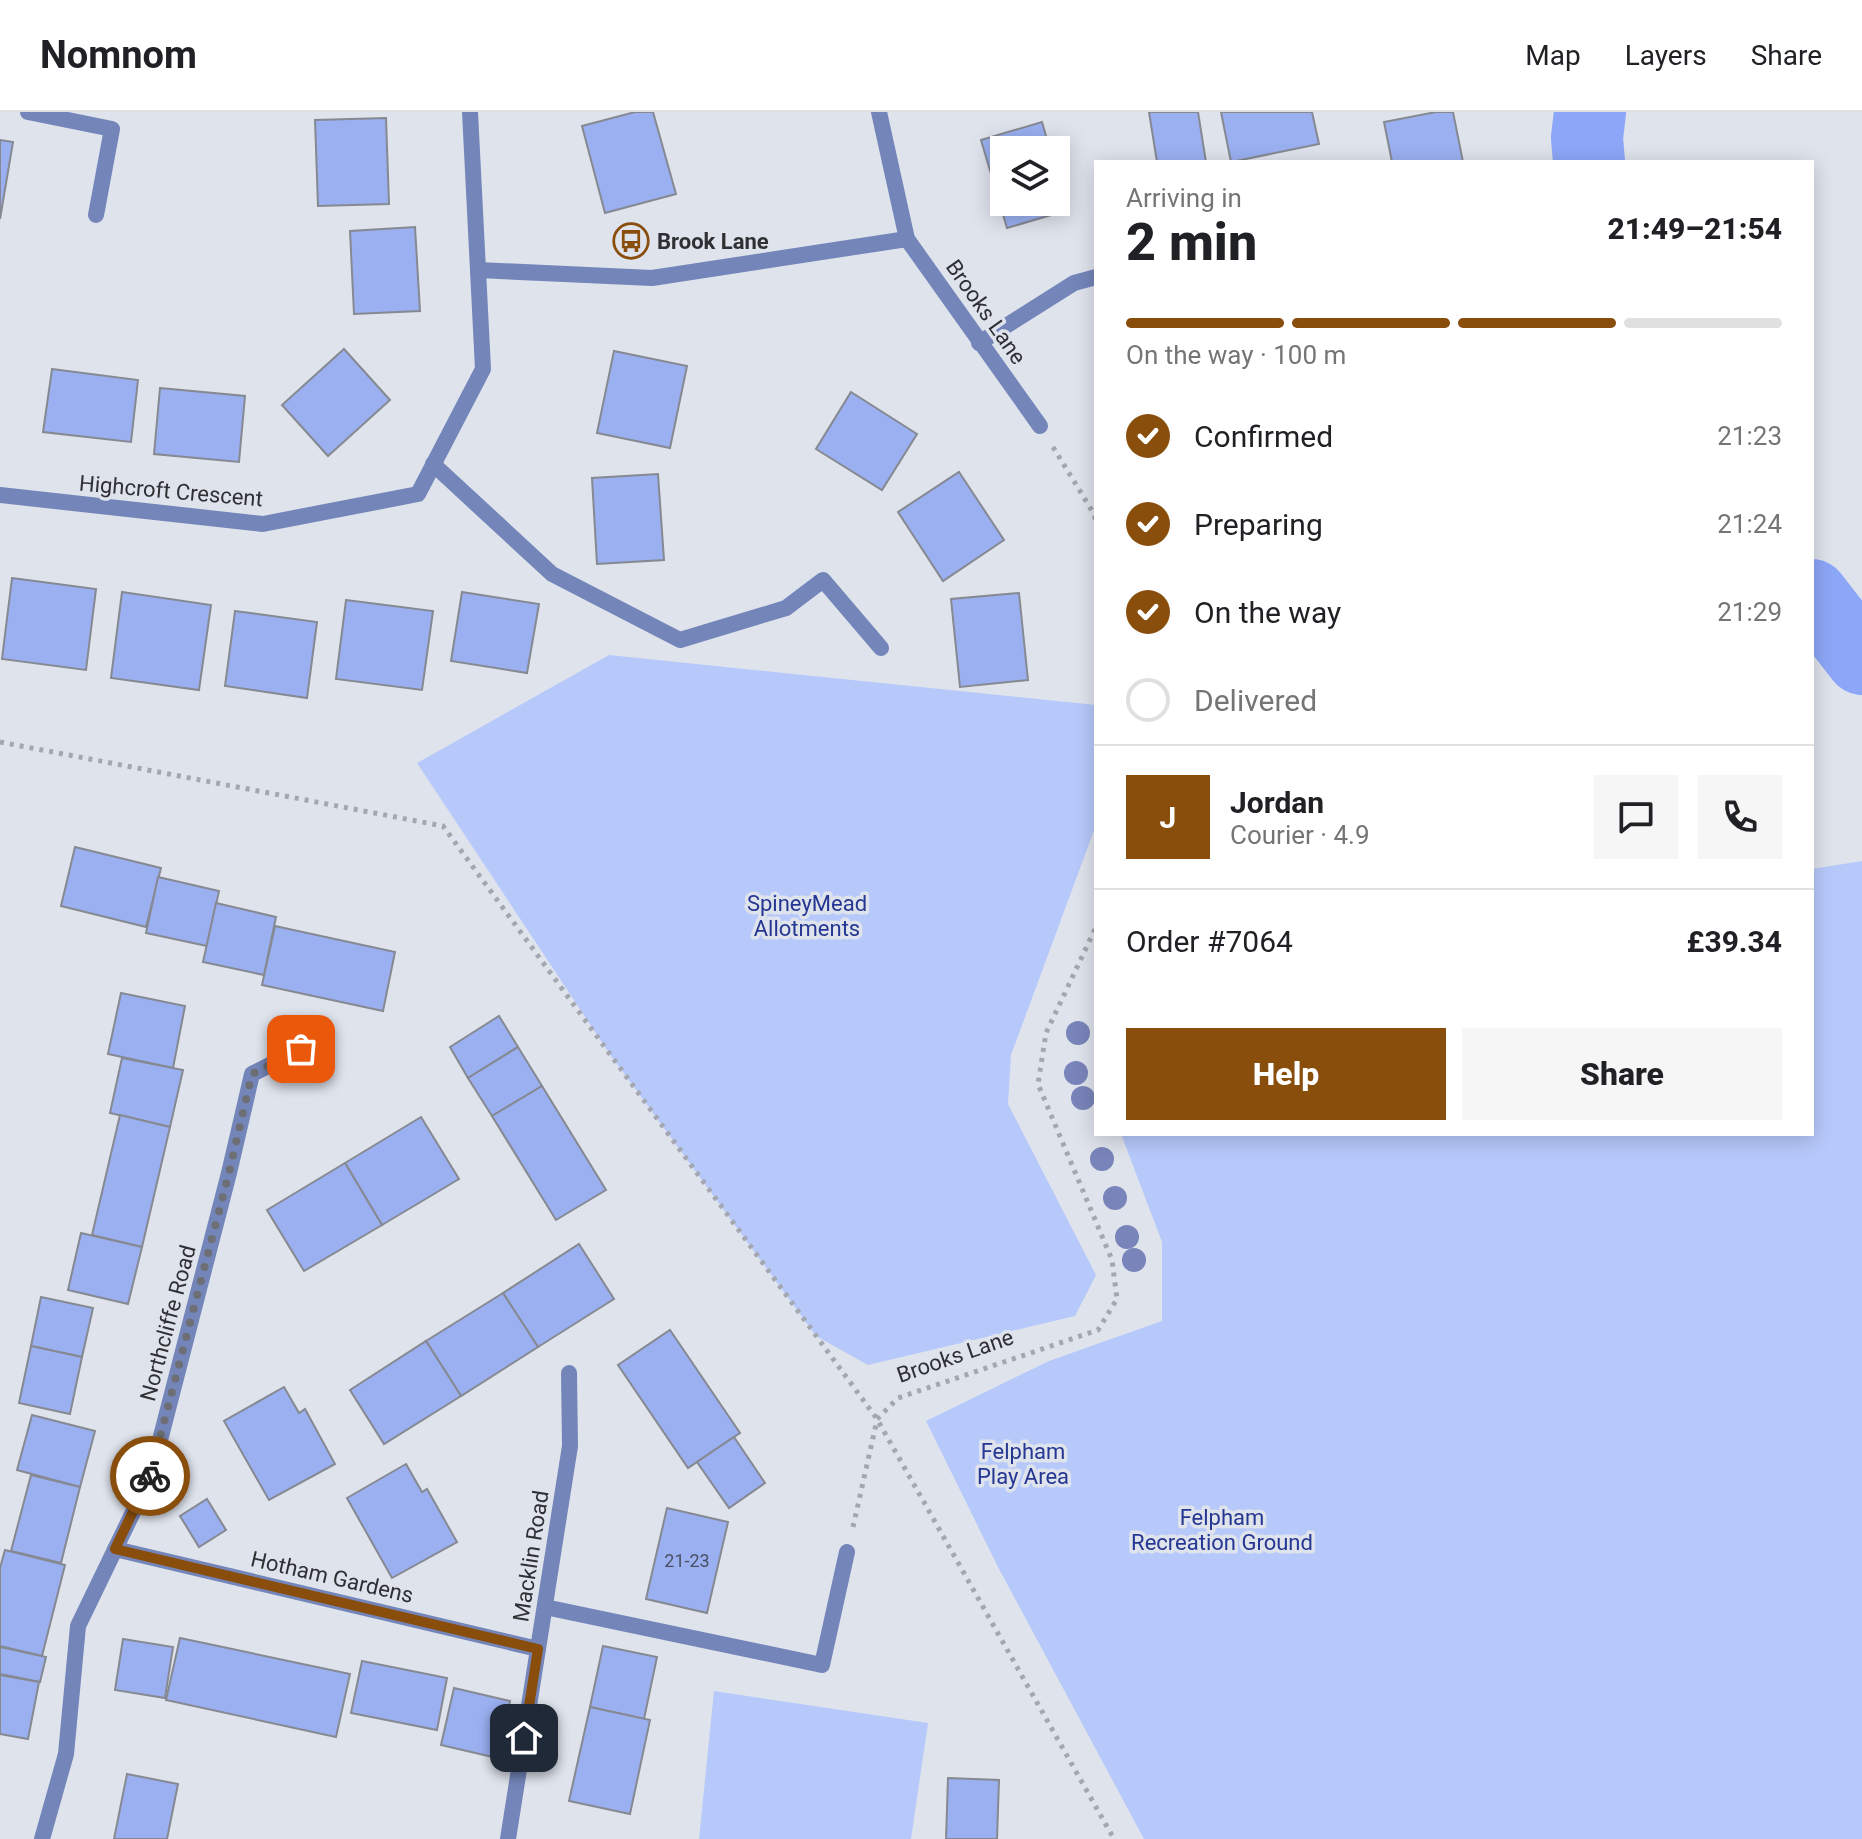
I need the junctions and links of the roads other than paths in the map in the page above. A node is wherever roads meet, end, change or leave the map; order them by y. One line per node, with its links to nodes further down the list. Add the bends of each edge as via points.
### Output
1 (28, 112): 4 (street, via 112,129)
2 (470, 112): 6 (street, Highcroft Crescent)
3 (879, 112): 5 (street, Brooks Lane)
4 (96, 215)
5 (907, 239): 6 (street, via 652,278); 8 (street, Brooks Lane)
6 (478, 270): 10 (street, Highcroft Crescent, via 483,369)
7 (1094, 278): 8 (street, via 1074,283)
8 (979, 343): 9 (street, Brooks Lane)
9 (1040, 426)
10 (433, 464): 11 (street, Highcroft Crescent, via 418,494 263,524); 12 (street, via 552,574 680,640 786,608 823,580)
11 (0, 495)
12 (881, 648)
13 (325, 1037): 15 (street, Northcliffe Road, via 252,1074 151,1475)
14 (569, 1373): 17 (street, Macklin Road, via 570,1446)
15 (115, 1549): 18 (street, Hotham Gardens); 19 (street, Northcliffe Road, via 78,1626 66,1754)
16 (847, 1552): 17 (street, via 822,1665)
17 (545, 1607): 18 (street, Macklin Road)
18 (538, 1649): 20 (street, Macklin Road)
19 (42, 1839)
20 (508, 1839)

